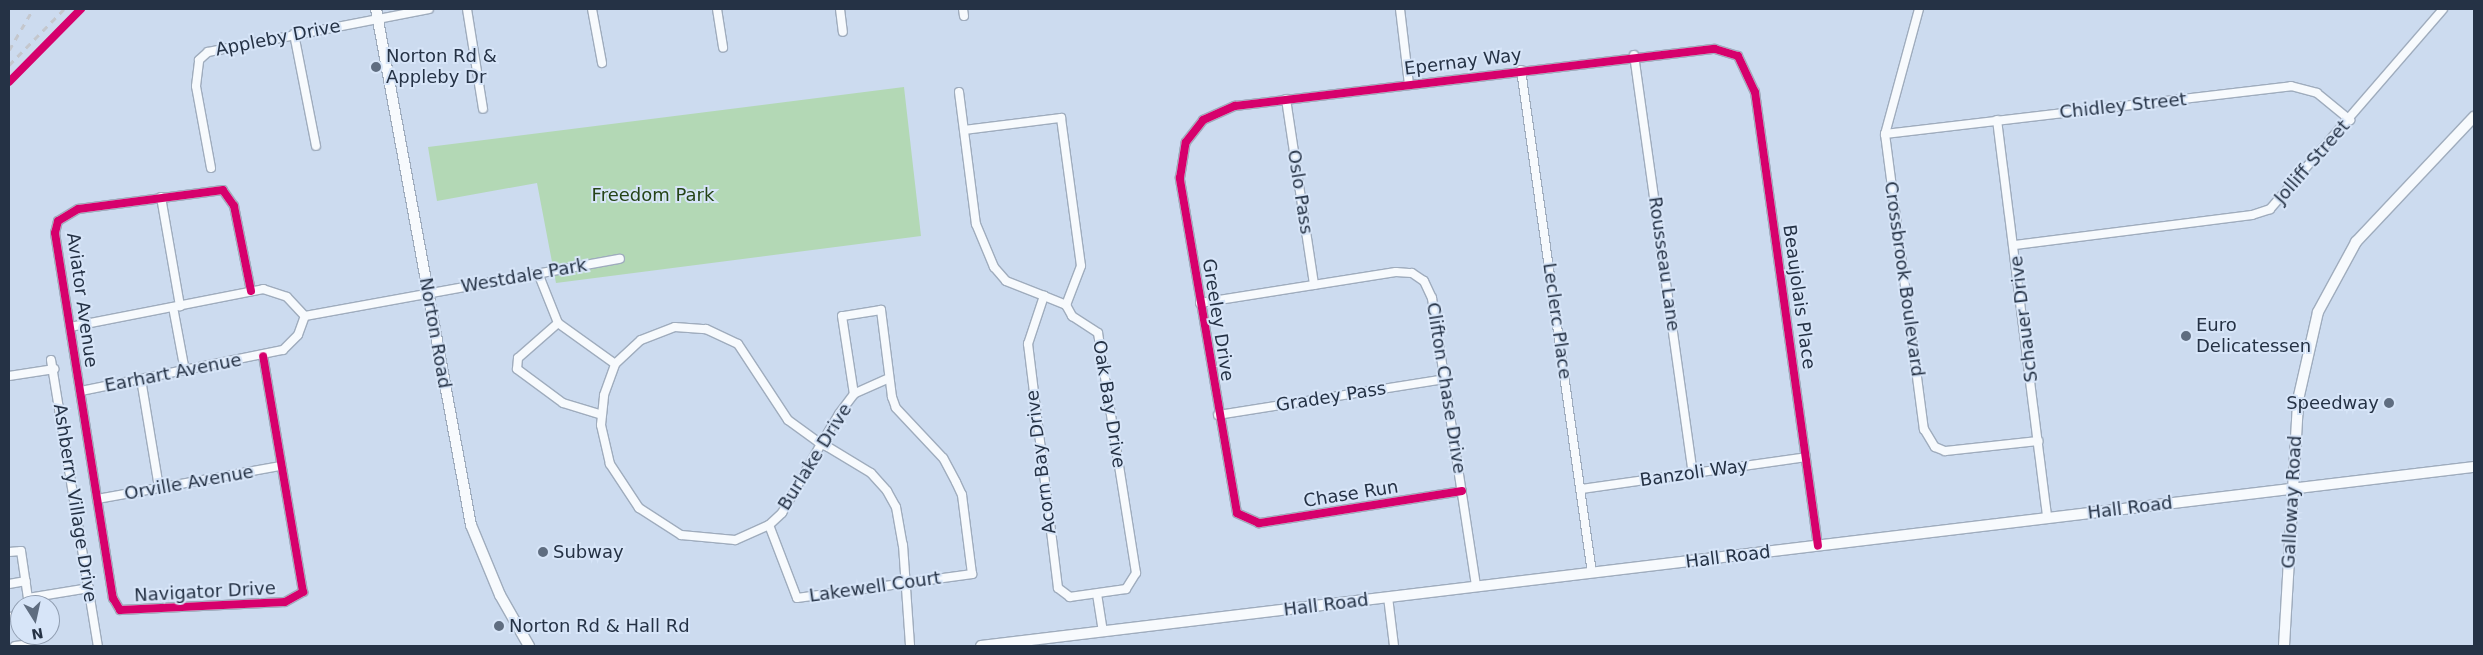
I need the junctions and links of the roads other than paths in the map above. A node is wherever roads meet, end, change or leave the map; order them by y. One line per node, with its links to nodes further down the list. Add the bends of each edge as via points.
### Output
1 (429, 9): 9 (street, Appleby Drive)
2 (467, 9): 20 (street)
3 (592, 9): 15 (street)
4 (717, 9): 12 (street)
5 (840, 9): 10 (street)
6 (1400, 9): 17 (street)
7 (1919, 9): 26 (street, Crossbrook Boulevard)
8 (2443, 9): 23 (street, Jolliff Street)
9 (377, 14): 11 (street, Appleby Drive); 35 (street, Norton Road)
10 (843, 32)
11 (294, 34): 27 (street); 28 (street, Appleby Drive, via 213,50 200,60 196,86)
12 (723, 48)
13 (1634, 56): 14 (street, Epernay Way, via 1696,48); 16 (street, Epernay Way); 61 (street, Rousseau Lane)
14 (1738, 56): 58 (street, Beaujolais Place, via 1755,92)
15 (602, 63)
16 (1521, 70): 17 (street, Epernay Way); 63 (street, Leclerc Place)
17 (1409, 84): 19 (street, Epernay Way)
18 (959, 92): 25 (street, Oak Bay Drive)
19 (1286, 99): 24 (street, Epernay Way, via 1221,109); 33 (street, Oslo Pass)
20 (484, 109)
21 (2474, 116): 64 (street, Galloway Road, via 2356,242 2332,282 2303,364)
22 (1997, 120): 23 (street, Chidley Street, via 2291,86 2317,93); 26 (street, Chidley Street); 30 (street, Schauer Drive)
23 (2350, 120): 30 (street, Jolliff Street, via 2274,206 2262,214)
24 (1197, 125): 37 (street, Greeley Drive, via 1186,142 1180,167)
25 (964, 130): 36 (street, Oak Bay Drive, via 976,224 994,267 1006,280); 38 (street, via 1062,118 1081,266)
26 (1885, 134): 56 (street, Crossbrook Boulevard, via 1929,440 1945,451)
27 (316, 146)
28 (211, 168)
29 (160, 197): 34 (street, Aviator Avenue, via 212,188 231,196); 39 (street); 42 (street, Aviator Avenue, via 78,209 58,221 55,233)
30 (2015, 245): 56 (street, Schauer Drive)
31 (620, 259): 32 (street, Westdale Park)
32 (538, 273): 35 (street, Westdale Park); 41 (street)
33 (1314, 285): 37 (street); 51 (street, Clifton Chase Drive, via 1396,272 1412,273 1430,291)
34 (251, 291): 39 (street); 40 (street, via 277,292)
35 (428, 293): 40 (street, Westdale Park); 84 (street, Norton Road, via 474,535 500,595)
36 (1044, 296): 38 (street, Oak Bay Drive); 78 (street, Acorn Bay Drive, via 1028,344 1055,578 1066,596)
37 (1200, 303): 55 (street, Greeley Drive)
38 (1066, 305): 78 (street, Oak Bay Drive, via 1072,316 1098,333 1136,574 1126,590)
39 (176, 306): 42 (street); 47 (street)
40 (305, 316): 43 (street, Earhart Avenue, via 289,347)
41 (558, 323): 45 (street); 54 (street, via 518,358 517,369 563,403)
42 (70, 327): 52 (street, Aviator Avenue)
43 (263, 356): 47 (street, Earhart Avenue); 59 (street, Navigator Drive)
44 (51, 360): 46 (street, Ashberry Village Drive)
45 (615, 364): 54 (street, Burlake Drive); 57 (street, via 629,348 675,327 718,333 745,351 788,420)
46 (54, 368): 48 (street); 77 (street, Ashberry Village Drive)
47 (186, 371): 49 (street, Earhart Avenue)
48 (9, 376)
49 (141, 379): 52 (street, Earhart Avenue); 62 (street)
50 (887, 379): 53 (street, Burlake Drive); 53 (street, via 880,310 842,316); 74 (street, Lakewell Court, via 896,408 943,458 962,495 972,574)
51 (1445, 379): 55 (street, Gradey Pass); 65 (street, Clifton Chase Drive)
52 (81, 391): 66 (street, Navigator Drive)
53 (854, 394): 57 (street, Burlake Drive)
54 (600, 414): 69 (street, Burlake Drive, via 604,445 619,482 640,508 664,526 699,540 722,541 749,536)
55 (1218, 415): 68 (street, Greeley Drive, via 1232,504)
56 (2038, 441): 67 (street, Schauer Drive)
57 (821, 444): 69 (street, Burlake Drive, via 782,513); 74 (street, via 871,473 887,491 900,528)
58 (1806, 457): 61 (street, Banzoli Way); 70 (street, Beaujolais Place)
59 (281, 466): 62 (street, Orville Avenue); 66 (street, Navigator Drive, via 304,585 293,601 120,610 113,598)
60 (2474, 467): 64 (street, Hall Road)
61 (1693, 473): 63 (street, Banzoli Way)
62 (160, 488): 66 (street, Orville Avenue)
63 (1582, 489): 72 (street, Leclerc Place)
64 (2292, 489): 67 (street, Hall Road); 88 (street, Galloway Road)
65 (1462, 491): 68 (street, Chase Run, via 1259,523); 76 (street, Clifton Chase Drive)
66 (97, 499)
67 (2047, 518): 70 (street, Hall Road)
68 (1245, 519)
69 (769, 525): 74 (street, Lakewell Court, via 796,598)
70 (1818, 546): 72 (street, Hall Road)
71 (9, 552): 73 (street, via 22,551)
72 (1592, 573): 76 (street, Hall Road)
73 (26, 581): 75 (street); 79 (street)
74 (905, 583): 85 (street)
75 (9, 584)
76 (1476, 587): 81 (street, Hall Road)
77 (89, 588): 80 (street); 83 (street, Ashberry Village Drive)
78 (1098, 594): 82 (street)
79 (28, 595)
80 (57, 595)
81 (1388, 598): 82 (street, Hall Road); 87 (street)
82 (1103, 632): 86 (street, Hall Road)
83 (98, 646)
84 (529, 646)
85 (910, 646)
86 (981, 646)
87 (1394, 646)
88 (2284, 646)

